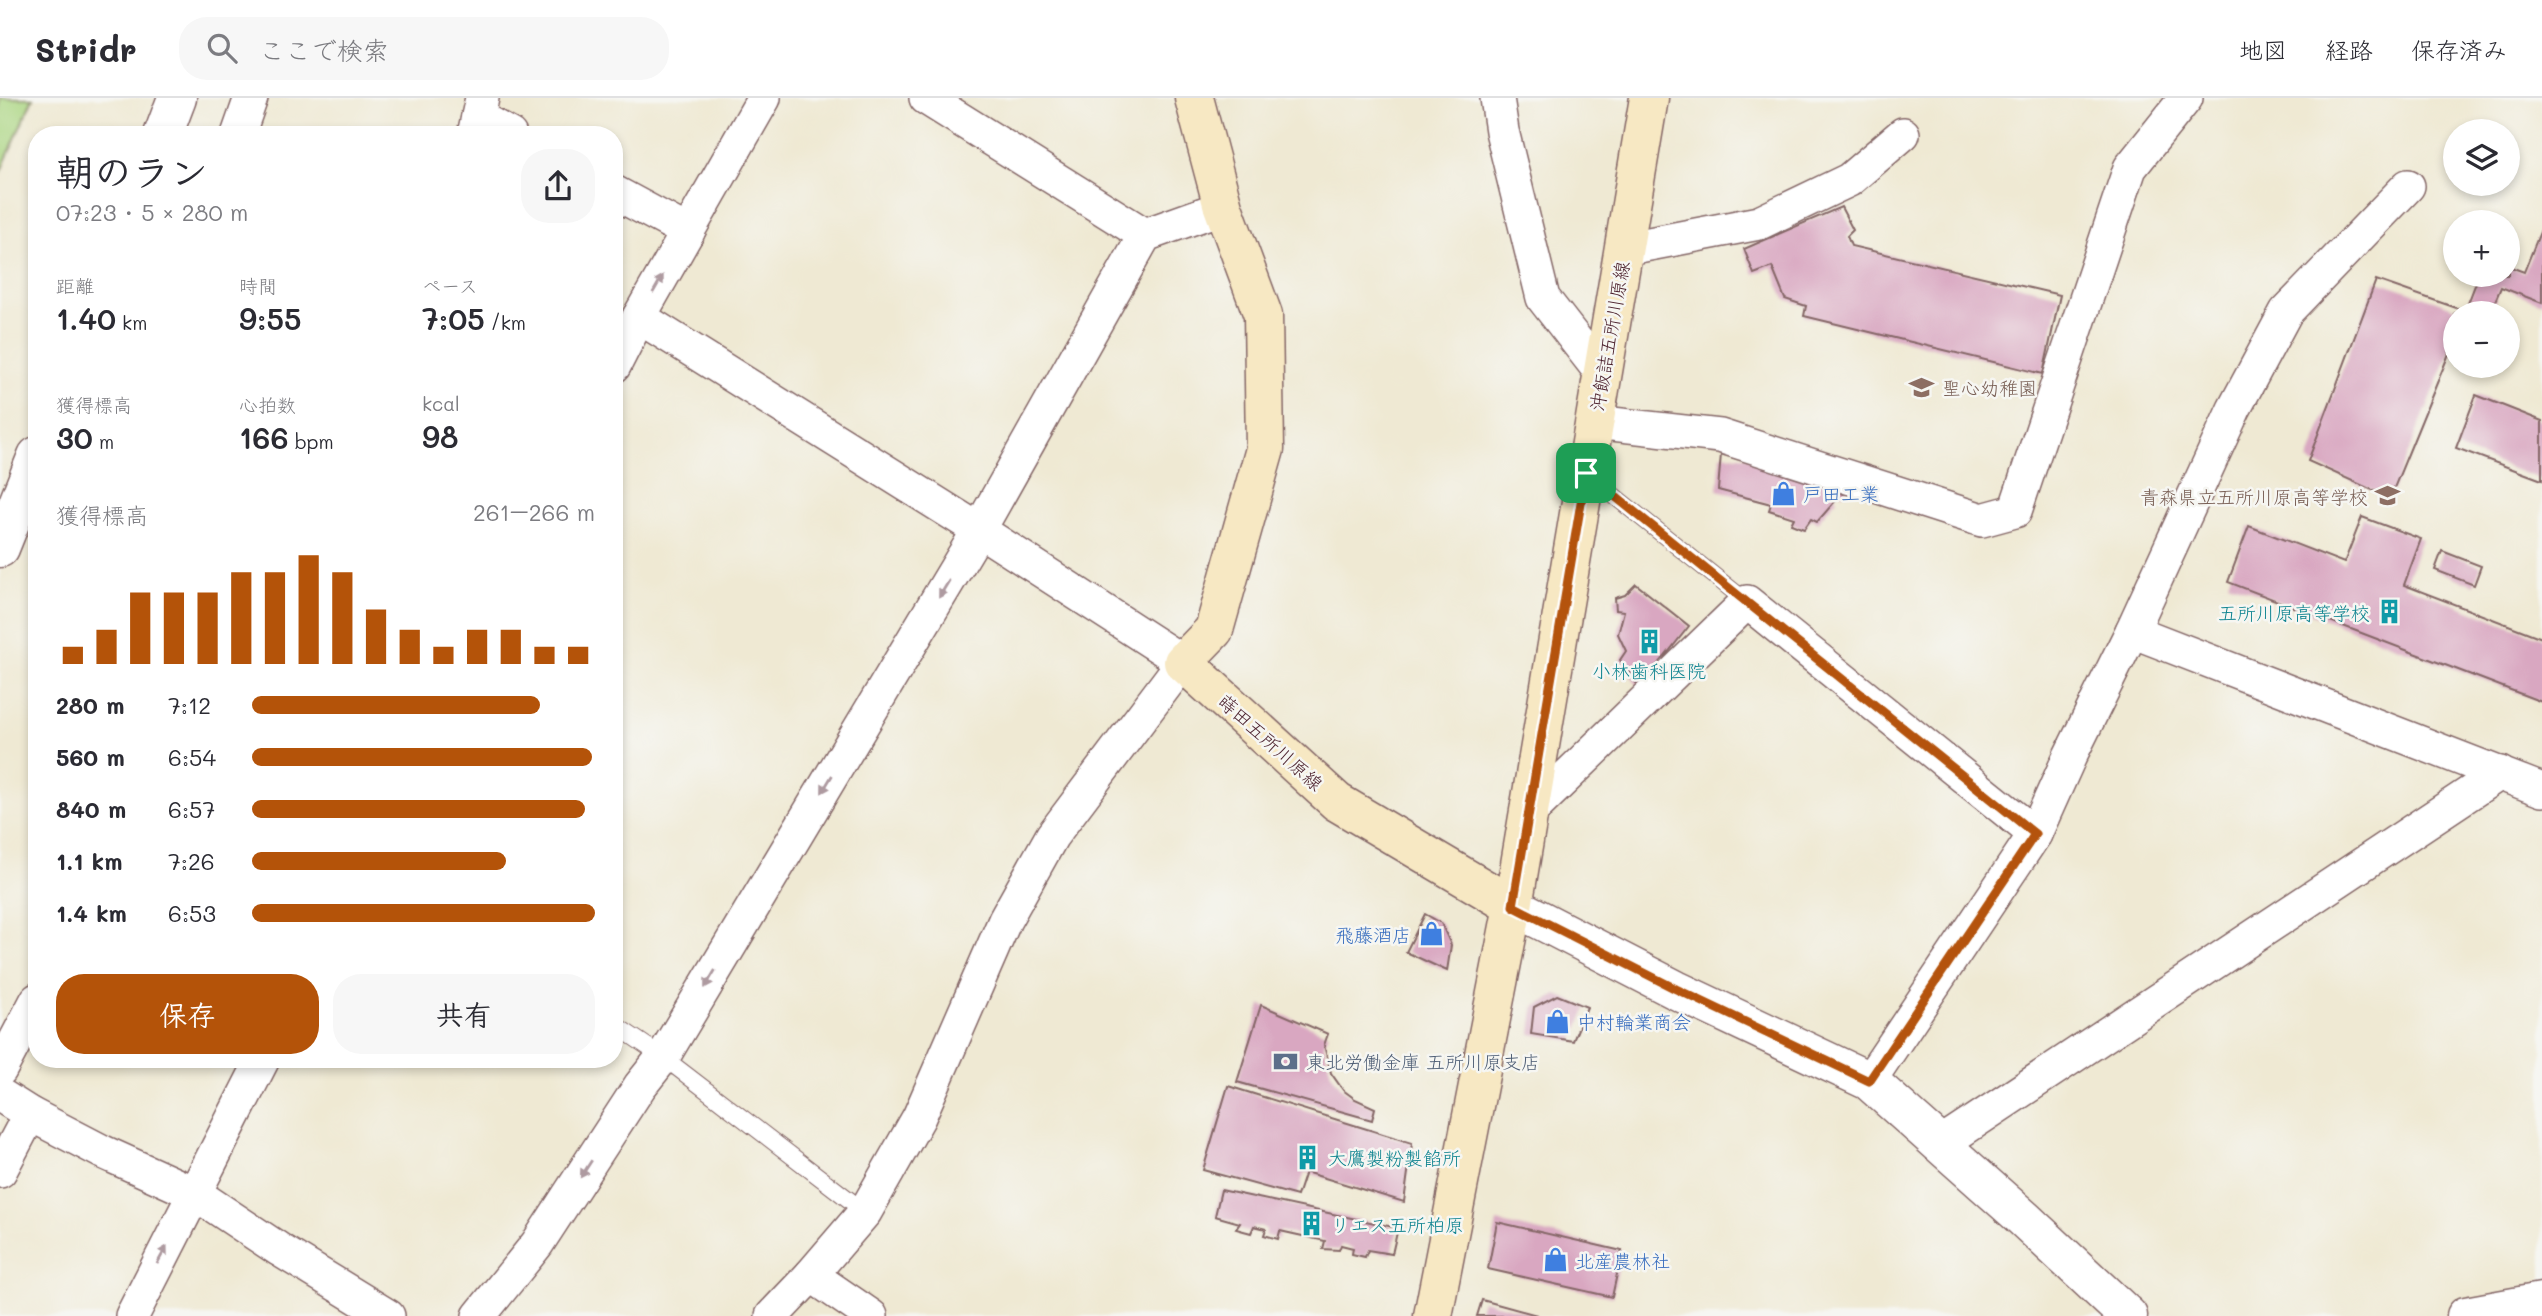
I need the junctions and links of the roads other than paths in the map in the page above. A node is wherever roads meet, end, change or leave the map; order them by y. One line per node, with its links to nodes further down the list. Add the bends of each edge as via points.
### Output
1 (177, 98): 10 (street)
2 (251, 98): 11 (street)
3 (764, 98): 17 (street)
4 (926, 98): 18 (street)
5 (1194, 98): 16 (main road)
6 (1497, 98): 22 (street, via 1544,298)
7 (1649, 98): 19 (main road, 沖飯詰五所川原線)
8 (2186, 98): 23 (street, via 2130,168 2015,511 1982,520 1720,436)
9 (478, 117): 12 (street)
10 (166, 126)
11 (241, 126)
12 (494, 126)
13 (1903, 134): 19 (street, via 1849,180 1759,223)
14 (2407, 186): 29 (street, via 2286,312 2234,409)
15 (623, 197): 17 (street)
16 (1223, 207): 18 (street); 30 (main road, via 1263,315 1265,449 1214,630)
17 (688, 232): 20 (street, one-way to 17)
18 (1145, 235): 26 (street)
19 (1623, 249): 22 (main road, 沖飯詰五所川原線)
20 (639, 317): 21 (street); 26 (street)
21 (623, 348)
22 (1602, 375): 23 (main road, 沖飯詰五所川原線)
23 (1594, 422): 24 (main road, 沖飯詰五所川原線)
24 (1586, 473): 28 (lane); 33 (main road, 沖飯詰五所川原線)
25 (28, 478): 27 (street)
26 (979, 530): 30 (street); 38 (street, one-way to 38)
27 (0, 548)
28 (1747, 603): 33 (street); 34 (street)
29 (2132, 631): 31 (street); 34 (street)
30 (1183, 662): 35 (main road, 蒔田五所川原線, via 1337,802); 47 (street, via 1052,836 1005,920 919,1117)
31 (2500, 773): 32 (street); 44 (street)
32 (2542, 790)
33 (1529, 813): 35 (main road, 沖飯詰五所川原線)
34 (2035, 834): 41 (street)
35 (1513, 906): 41 (street); 55 (main road)
36 (28, 1017): 40 (street)
37 (623, 1030): 38 (lane)
38 (663, 1057): 47 (lane); 52 (street, one-way to 52, via 537,1244)
39 (259, 1068): 46 (street)
40 (0, 1070)
41 (1869, 1081): 44 (street)
42 (0, 1095): 43 (street)
43 (30, 1114): 45 (street); 46 (street)
44 (1941, 1144): 56 (street)
45 (0, 1171)
46 (196, 1194): 50 (street, one-way to 46); 51 (street)
47 (865, 1212): 48 (street)
48 (811, 1275): 53 (street); 54 (street)
49 (2542, 1301): 57 (street)
50 (132, 1316)
51 (388, 1316)
52 (480, 1316)
53 (772, 1316)
54 (871, 1316)
55 (1433, 1316)
56 (2128, 1316)
57 (2466, 1316)

